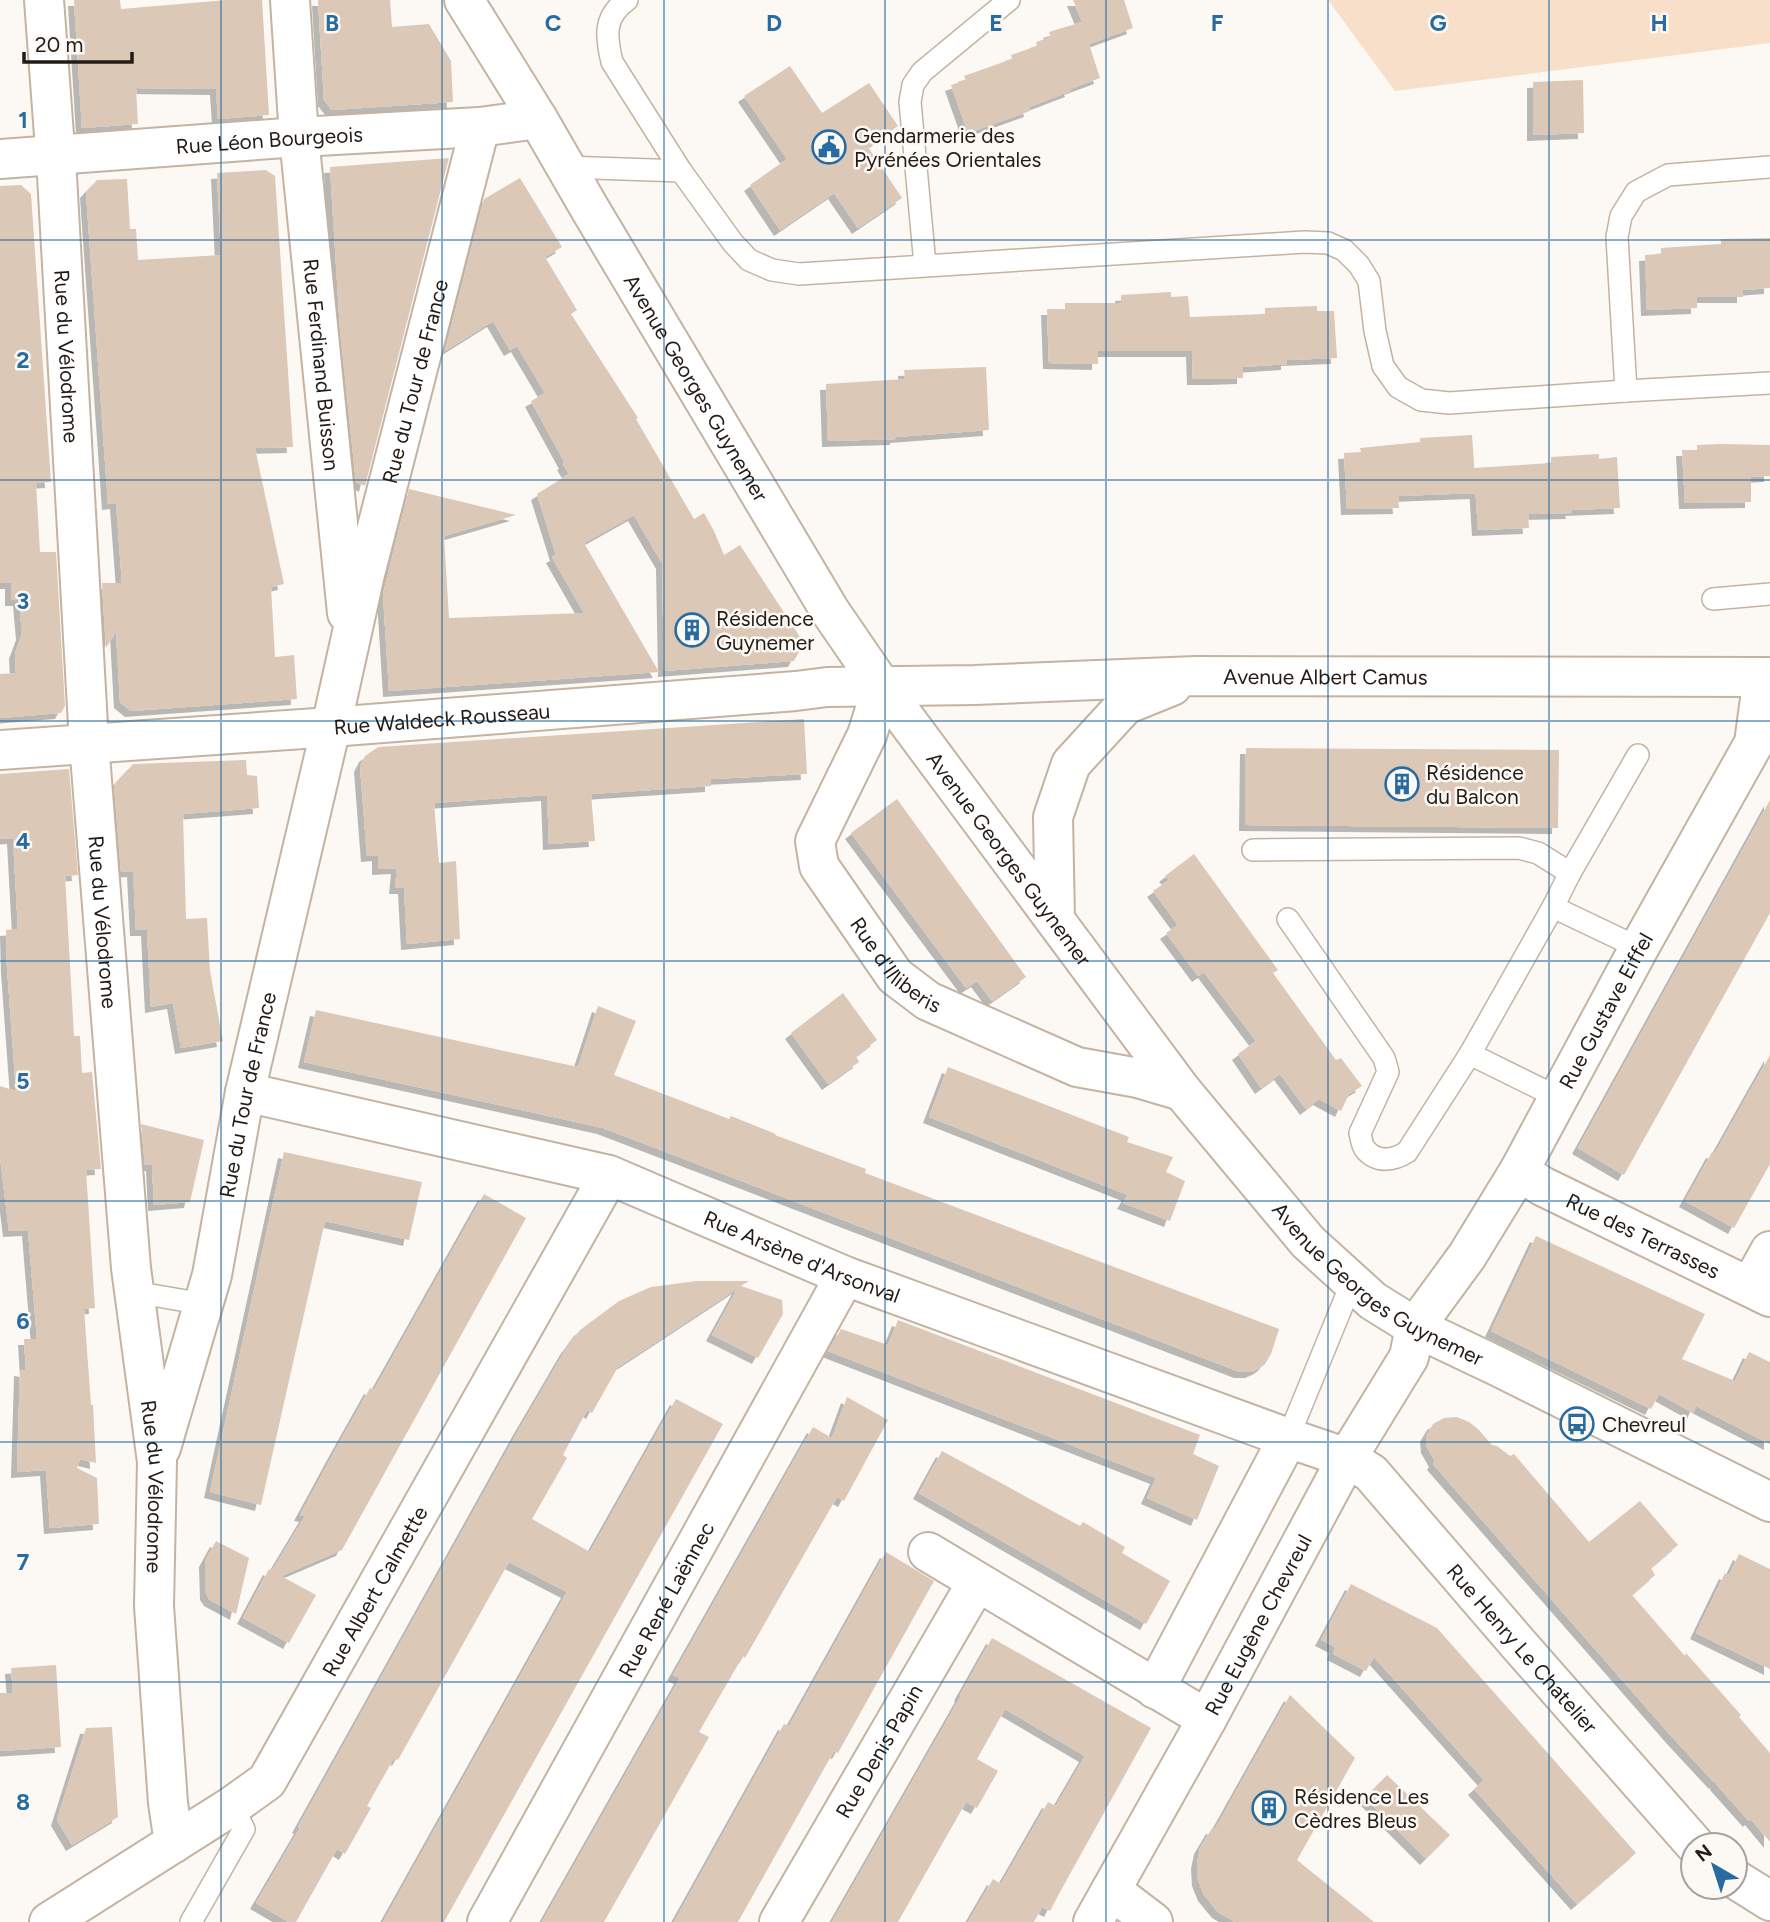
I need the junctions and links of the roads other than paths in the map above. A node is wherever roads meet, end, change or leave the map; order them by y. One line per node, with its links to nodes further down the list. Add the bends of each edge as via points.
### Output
1 (44, 0): 9 (street, Rue du Vélodrome)
2 (290, 0): 8 (street, Rue Ferdinand Buisson)
3 (464, 0): 6 (street, Avenue Georges Guynemer)
4 (627, 0): 13 (lane, via 608,22 612,62)
5 (1009, 0): 14 (lane, via 922,72 913,85 909,102)
6 (538, 119): 7 (street, Rue Léon Bourgeois); 11 (street, Avenue Georges Guynemer)
7 (481, 127): 8 (street, Rue Léon Bourgeois); 19 (street, Rue du Tour de France)
8 (299, 137): 9 (street, Rue Léon Bourgeois); 19 (street, Rue Ferdinand Buisson)
9 (56, 155): 10 (street, Rue Léon Bourgeois); 24 (street, Rue du Vélodrome)
10 (0, 159)
11 (565, 167): 13 (lane); 22 (street, Avenue Georges Guynemer, via 830,611)
12 (1770, 167): 16 (lane, via 1668,175 1636,192 1621,216 1616,237)
13 (681, 171): 14 (lane, via 733,243 749,260 772,270 799,274)
14 (925, 265): 16 (lane, via 1328,243 1344,250 1368,281 1383,366 1398,387 1422,400 1449,403)
15 (1770, 383): 16 (lane)
16 (1626, 390)
17 (1770, 594): 18 (lane)
18 (1713, 599)
19 (351, 635): 23 (street, Rue Ferdinand Buisson)
20 (1196, 676): 21 (street, Avenue Albert Camus); 22 (street, Avenue Albert Camus); 30 (street, via 1125,705 1071,764 1053,817)
21 (1767, 677): 32 (street, Rue Gustave Eiffel, via 1754,743)
22 (882, 687): 23 (street, Rue Waldeck Rousseau, via 827,687); 30 (street, Avenue Georges Guynemer); 34 (street, Rue d'Illiberis, via 867,735 815,841 819,866 895,976 928,1001 1077,1067)
23 (331, 727): 24 (street, Rue Waldeck Rousseau); 35 (street, Rue du Tour de France)
24 (89, 743): 25 (street, Rue Waldeck Rousseau); 43 (street, Rue du Vélodrome)
25 (0, 750)
26 (1638, 755): 28 (lane)
27 (1253, 850): 28 (lane, via 1519,848 1538,853)
28 (1570, 873): 29 (lane)
29 (1553, 907): 32 (lane); 33 (lane)
30 (1055, 919): 34 (street, Avenue Georges Guynemer)
31 (1288, 919): 33 (lane, via 1384,1058 1388,1072 1360,1133 1364,1149 1379,1159 1395,1159 1408,1152)
32 (1639, 948): 36 (street, Rue Gustave Eiffel)
33 (1470, 1054): 36 (lane)
34 (1182, 1091): 41 (street, Avenue Georges Guynemer, via 1307,1242)
35 (245, 1092): 38 (street, Rue Arsène d'Arsonval); 44 (street, Rue du Tour de France)
36 (1559, 1098): 37 (street, Rue Gustave Eiffel)
37 (1519, 1171): 42 (street, Rue des Terrasses); 45 (street, Rue Gustave Eiffel, via 1467,1256)
38 (609, 1175): 40 (street, Rue Arsène d'Arsonval); 54 (street, Rue Albert Calmette, via 267,1781)
39 (1770, 1251): 42 (street)
40 (845, 1276): 46 (street, Rue Arsène d'Arsonval); 62 (street, Rue René Laënnec)
41 (1352, 1282): 45 (street, Avenue Georges Guynemer); 46 (lane)
42 (1760, 1292)
43 (134, 1293): 44 (lane); 48 (street, Rue du Vélodrome)
44 (204, 1304): 48 (street, Rue du Tour de France)
45 (1415, 1327): 47 (street, Rue Eugène Chevreul, via 1409,1357); 49 (street, Avenue Georges Guynemer)
46 (1288, 1438): 47 (street, Rue Arsène d'Arsonval); 52 (street)
47 (1347, 1458): 53 (street, Rue Eugène Chevreul); 55 (street, Rue Henry Le Chatelier, via 1371,1473)
48 (157, 1462): 56 (street, Rue du Vélodrome, via 153,1606)
49 (1770, 1502)
50 (928, 1552): 51 (street)
51 (977, 1582): 52 (street); 63 (street, Rue Denis Papin)
52 (1155, 1689): 53 (street)
53 (1208, 1719): 59 (street, Rue Eugène Chevreul)
54 (232, 1806): 56 (street, Rue Albert Calmette); 61 (lane, via 244,1829)
55 (1683, 1831)
56 (174, 1843): 60 (street, Rue Albert Calmette)
57 (1749, 1888): 58 (street)
58 (1770, 1901)
59 (1102, 1906): 64 (street)
60 (49, 1922)
61 (191, 1922)
62 (487, 1922)
63 (779, 1922)
64 (1153, 1922)

